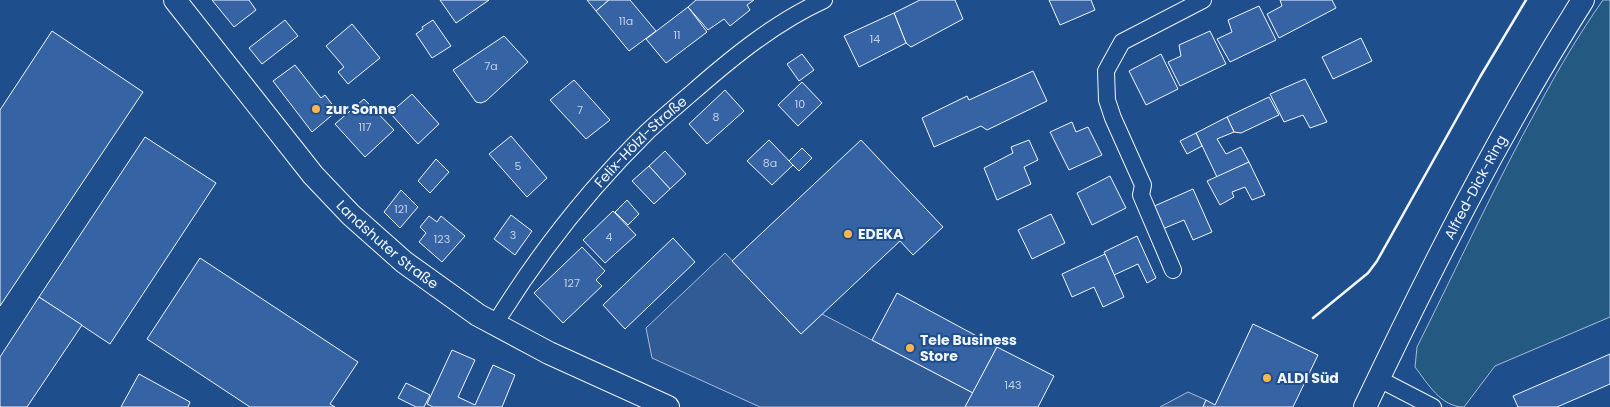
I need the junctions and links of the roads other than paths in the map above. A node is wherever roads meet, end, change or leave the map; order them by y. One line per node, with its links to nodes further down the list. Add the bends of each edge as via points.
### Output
1 (175, 0): 6 (main road, Landshuter Straße, via 313,175 351,215 404,262)
2 (824, 0): 6 (street, Felix-Hölzl-Straße, via 783,22 747,47 648,131 557,234)
3 (1203, 0): 5 (street, via 1122,42 1106,72 1110,109 1143,185 1140,195)
4 (1583, 0): 7 (main road, Alfred-Dick-Ring, via 1501,140)
5 (1173, 270)
6 (495, 324): 8 (main road, Landshuter Straße, via 549,353)
7 (1379, 379): 9 (main road, Alfred-Dick-Ring); 10 (street)
8 (668, 407)
9 (1365, 407)
10 (1433, 407)

